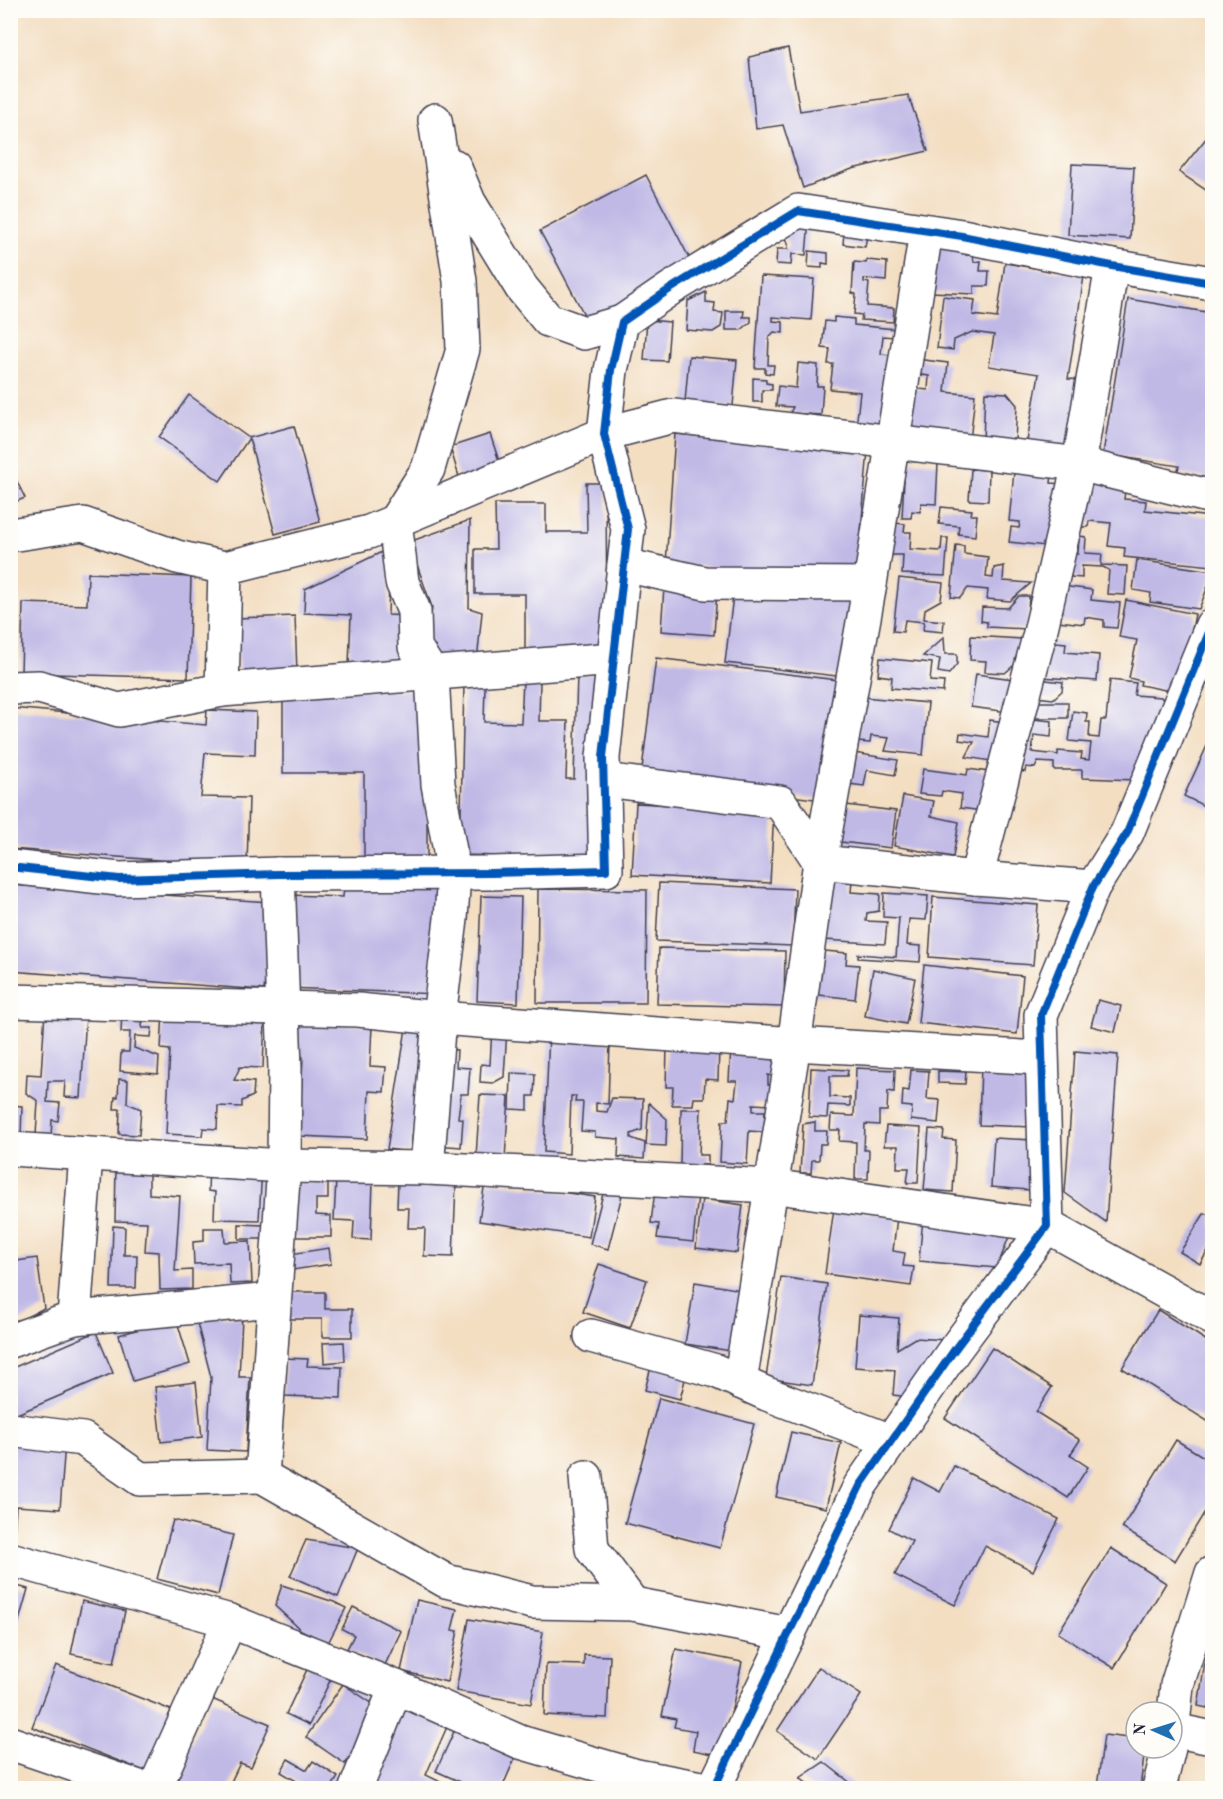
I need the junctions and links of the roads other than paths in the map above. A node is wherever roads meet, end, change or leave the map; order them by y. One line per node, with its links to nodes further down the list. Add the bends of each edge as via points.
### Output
1 (926, 232): 2 (street); 4 (street, via 798,210); 6 (street)
2 (1112, 266): 3 (street); 7 (street)
3 (1212, 283)
4 (622, 322): 5 (street, via 611,370); 9 (street, via 584,333 548,320 521,287 469,202 435,120 460,281 463,349 428,469)
5 (604, 434): 6 (street, via 673,416); 9 (street); 11 (street, via 628,529)
6 (892, 441): 7 (street); 13 (street)
7 (1079, 464): 8 (street); 24 (street)
8 (1212, 497)
9 (395, 521): 12 (street, via 369,532); 16 (street, via 402,582 414,612 415,647)
10 (10, 535): 12 (street, via 83,524 177,557)
11 (624, 565): 13 (street, via 705,583); 15 (street)
12 (225, 568): 18 (street)
13 (870, 584): 20 (street)
14 (1212, 625): 25 (street, via 1127,833)
15 (614, 659): 16 (street); 19 (street)
16 (432, 674): 18 (street); 22 (street, via 438,784)
17 (10, 688): 18 (street, via 39,687 119,710)
18 (222, 690)
19 (604, 780): 20 (street, via 780,802); 22 (street, via 606,870)
20 (820, 862): 24 (street); 29 (street)
21 (10, 867): 23 (street, via 119,879)
22 (454, 873): 23 (street); 28 (street)
23 (278, 874): 27 (street)
24 (976, 878): 25 (street)
25 (1093, 887): 30 (street, via 1041,1015)
26 (10, 1001): 27 (street)
27 (283, 1007): 28 (street); 33 (street)
28 (439, 1018): 29 (street); 34 (street)
29 (794, 1044): 30 (street); 35 (street)
30 (1041, 1058): 36 (street)
31 (10, 1149): 32 (street)
32 (86, 1154): 33 (street); 38 (street)
33 (284, 1166): 34 (street); 37 (street)
34 (427, 1168): 35 (street)
35 (771, 1186): 36 (street); 42 (street)
36 (1047, 1227): 39 (street); 44 (street)
37 (273, 1300): 38 (street); 45 (street)
38 (75, 1318): 41 (street)
39 (1212, 1318)
40 (591, 1336): 42 (street, via 716,1371)
41 (10, 1341)
42 (740, 1382): 44 (street)
43 (10, 1430): 45 (street, via 83,1439 140,1479)
44 (891, 1441): 51 (street, via 860,1486)
45 (262, 1476): 49 (street, via 446,1581 532,1602)
46 (586, 1477): 49 (street, via 592,1549)
47 (10, 1559): 50 (street)
48 (1212, 1573): 53 (street)
49 (633, 1604): 51 (street)
50 (230, 1621): 52 (street); 59 (street)
51 (789, 1634): 62 (street)
52 (396, 1687): 60 (street); 61 (street, via 520,1742 637,1776)
53 (1175, 1700)
54 (1184, 1738): 55 (street)
55 (1212, 1738)
56 (10, 1743): 58 (street)
57 (1166, 1760): 63 (street)
58 (142, 1788)
59 (155, 1788)
60 (356, 1788)
61 (701, 1788)
62 (714, 1788)
63 (1159, 1788)

